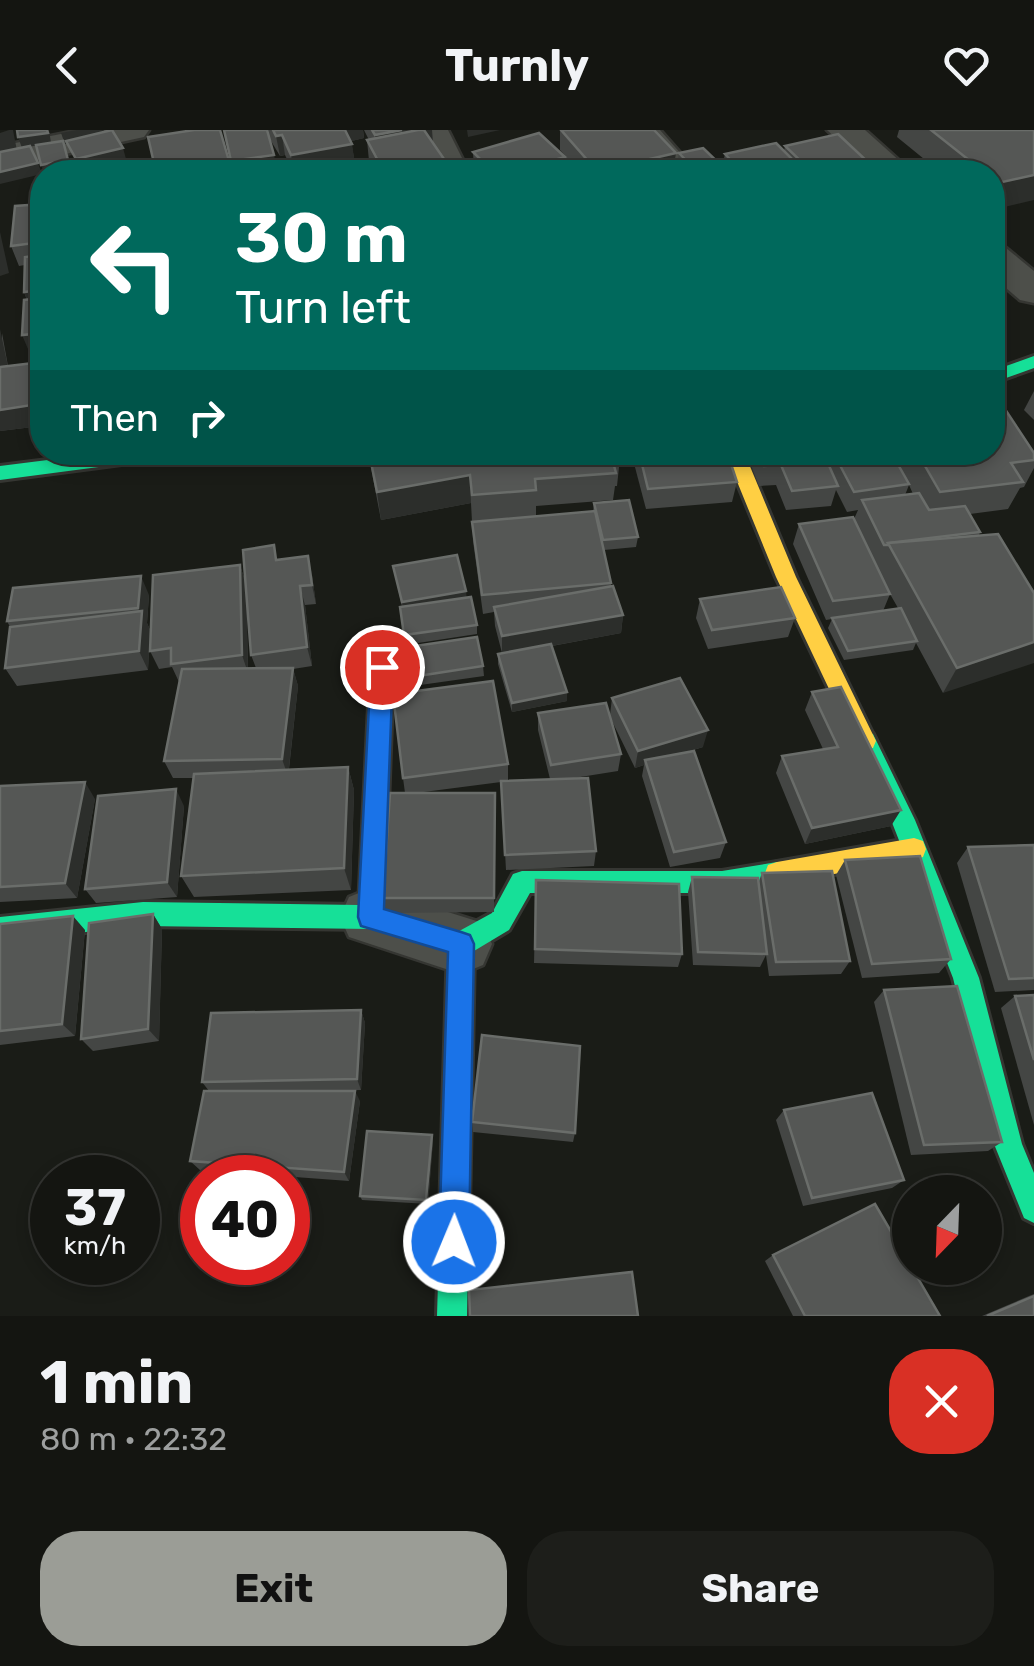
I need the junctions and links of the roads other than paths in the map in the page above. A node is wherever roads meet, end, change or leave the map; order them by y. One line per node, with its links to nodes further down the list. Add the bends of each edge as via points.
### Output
1 (132, 130): 5 (street)
2 (431, 130): 6 (street)
3 (641, 130): 7 (street)
4 (844, 130): 8 (street)
5 (0, 157)
6 (445, 160)
7 (669, 160)
8 (880, 160)
9 (1005, 267): 10 (street)
10 (1034, 291)
11 (1034, 362): 12 (street)
12 (1005, 372)
13 (58, 465): 15 (street)
14 (739, 465): 17 (street)
15 (0, 472)
16 (382, 667): 18 (street)
17 (914, 849): 20 (street, via 722,882 522,882 516,907 496,932); 21 (street, via 966,978 1008,1144)
18 (370, 917): 19 (street, via 143,914); 20 (street)
19 (0, 929)
20 (461, 944): 22 (street)
21 (1034, 1208)
22 (452, 1316)

